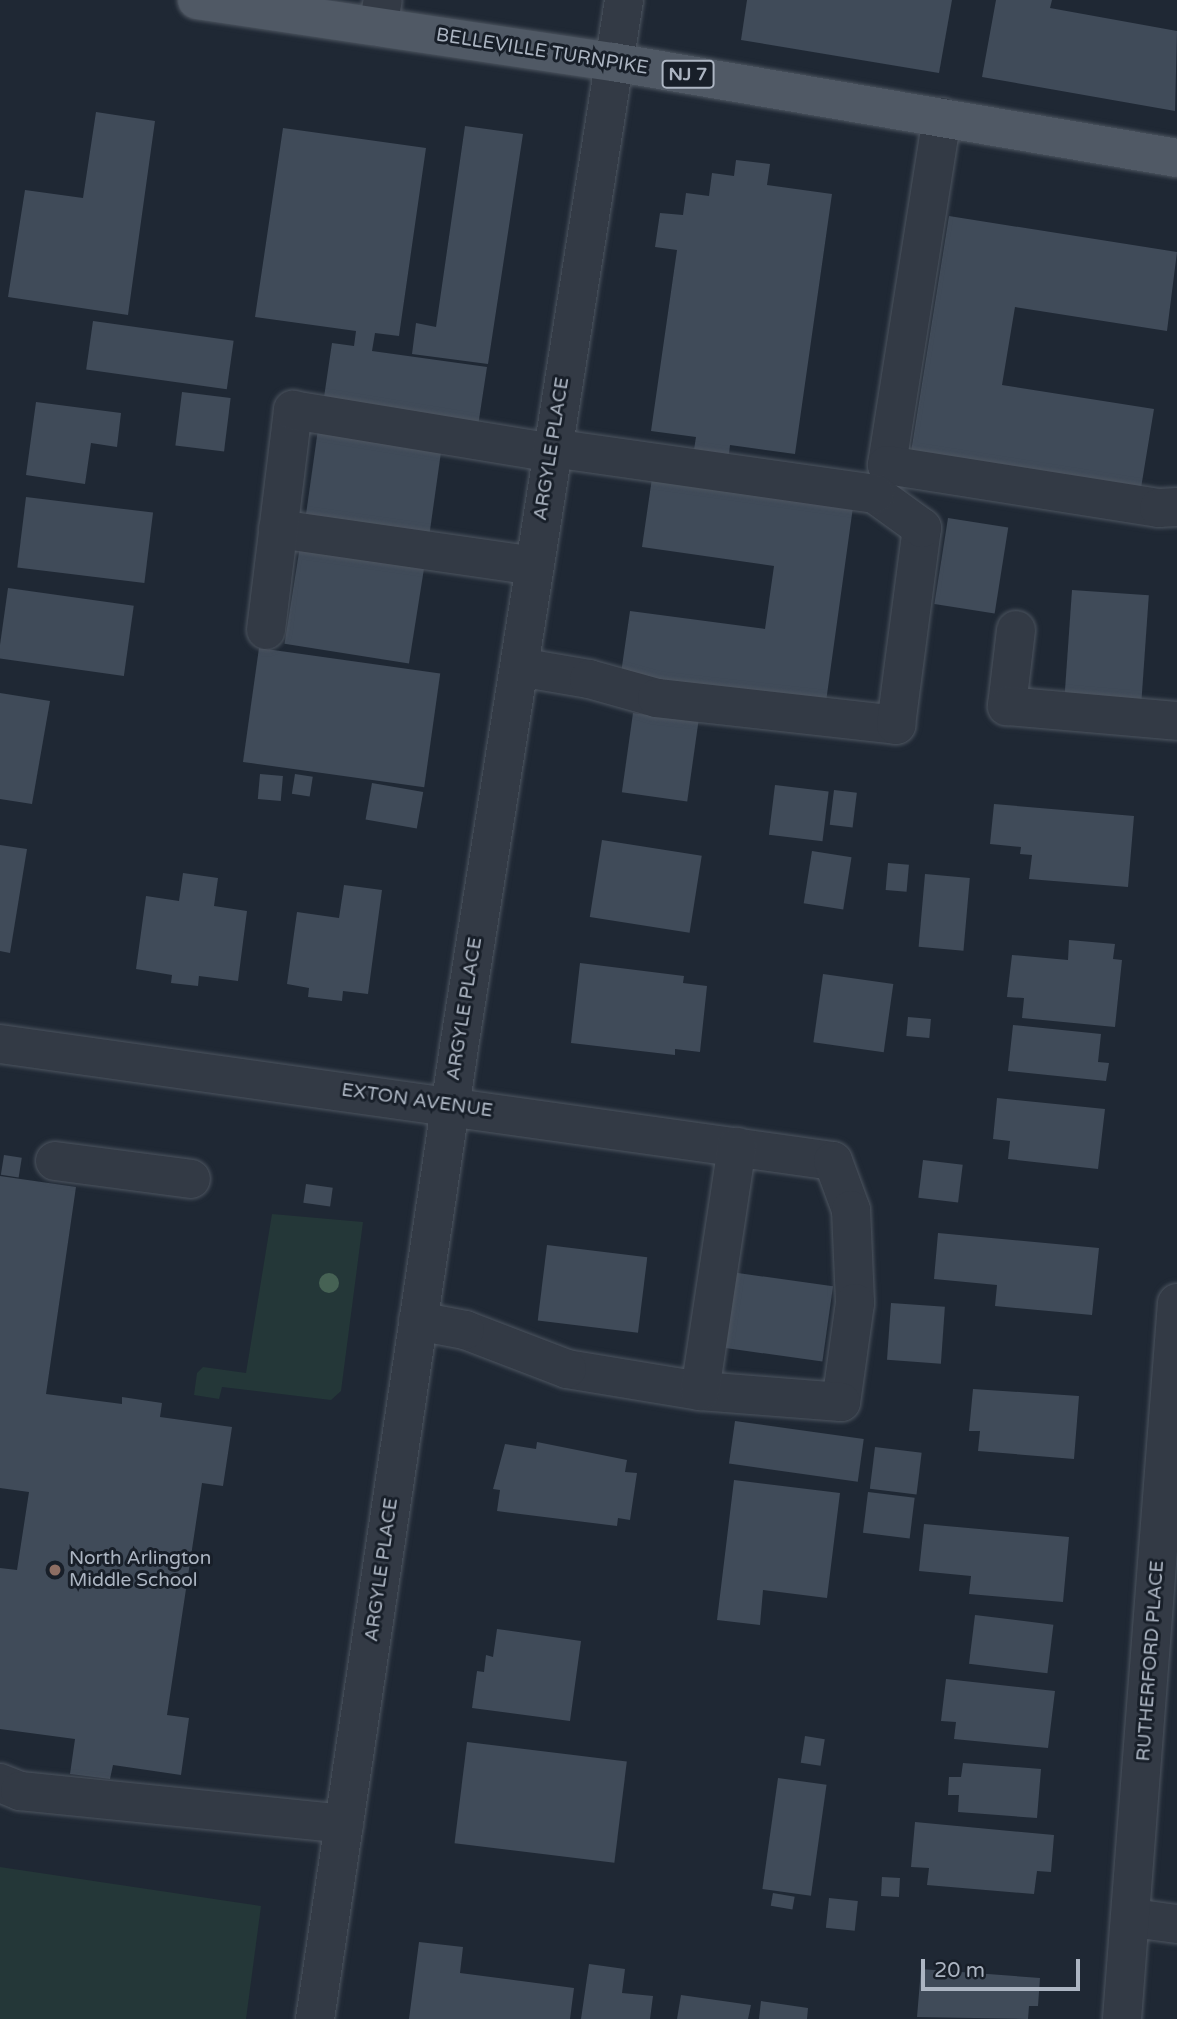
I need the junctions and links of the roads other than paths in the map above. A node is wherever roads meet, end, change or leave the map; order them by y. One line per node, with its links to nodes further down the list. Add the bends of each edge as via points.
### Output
1 (197, 0): 3 (main road, BELLEVILLE TURNPIKE / NJ 7)
2 (624, 0): 4 (street, ARGYLE PLACE)
3 (380, 13): 4 (main road, BELLEVILLE TURNPIKE / NJ 7)
4 (613, 62): 5 (main road, BELLEVILLE TURNPIKE / NJ 7); 7 (street, ARGYLE PLACE)
5 (942, 117): 6 (main road, BELLEVILLE TURNPIKE / NJ 7); 8 (street, via 887,465 1159,508)
6 (1177, 158)
7 (552, 451): 9 (street, via 293,410); 10 (street, ARGYLE PLACE); 13 (street, via 875,494 922,528 896,724 657,698 589,679)
8 (1177, 507)
9 (278, 529): 10 (street); 11 (street)
10 (534, 566): 13 (street, ARGYLE PLACE)
11 (266, 630)
12 (1016, 630): 14 (street, via 1007,706)
13 (519, 667): 16 (street, ARGYLE PLACE)
14 (1177, 721)
15 (0, 1044): 16 (street, EXTON AVENUE)
16 (450, 1105): 17 (street, EXTON AVENUE); 21 (street, ARGYLE PLACE)
17 (737, 1147): 22 (street); 22 (street, EXTON AVENUE, via 833,1161 855,1234 855,1303 841,1402)
18 (55, 1161): 19 (street)
19 (191, 1179)
20 (1177, 1303): 25 (street, RUTHERFORD PLACE)
21 (418, 1321): 22 (street, via 465,1330 567,1369); 24 (street, ARGYLE PLACE)
22 (700, 1391)
23 (0, 1783): 24 (street, via 20,1791)
24 (344, 1824): 27 (street, ARGYLE PLACE)
25 (1133, 1919): 26 (street); 28 (street, RUTHERFORD PLACE)
26 (1177, 1924)
27 (315, 2019)
28 (1122, 2019)

